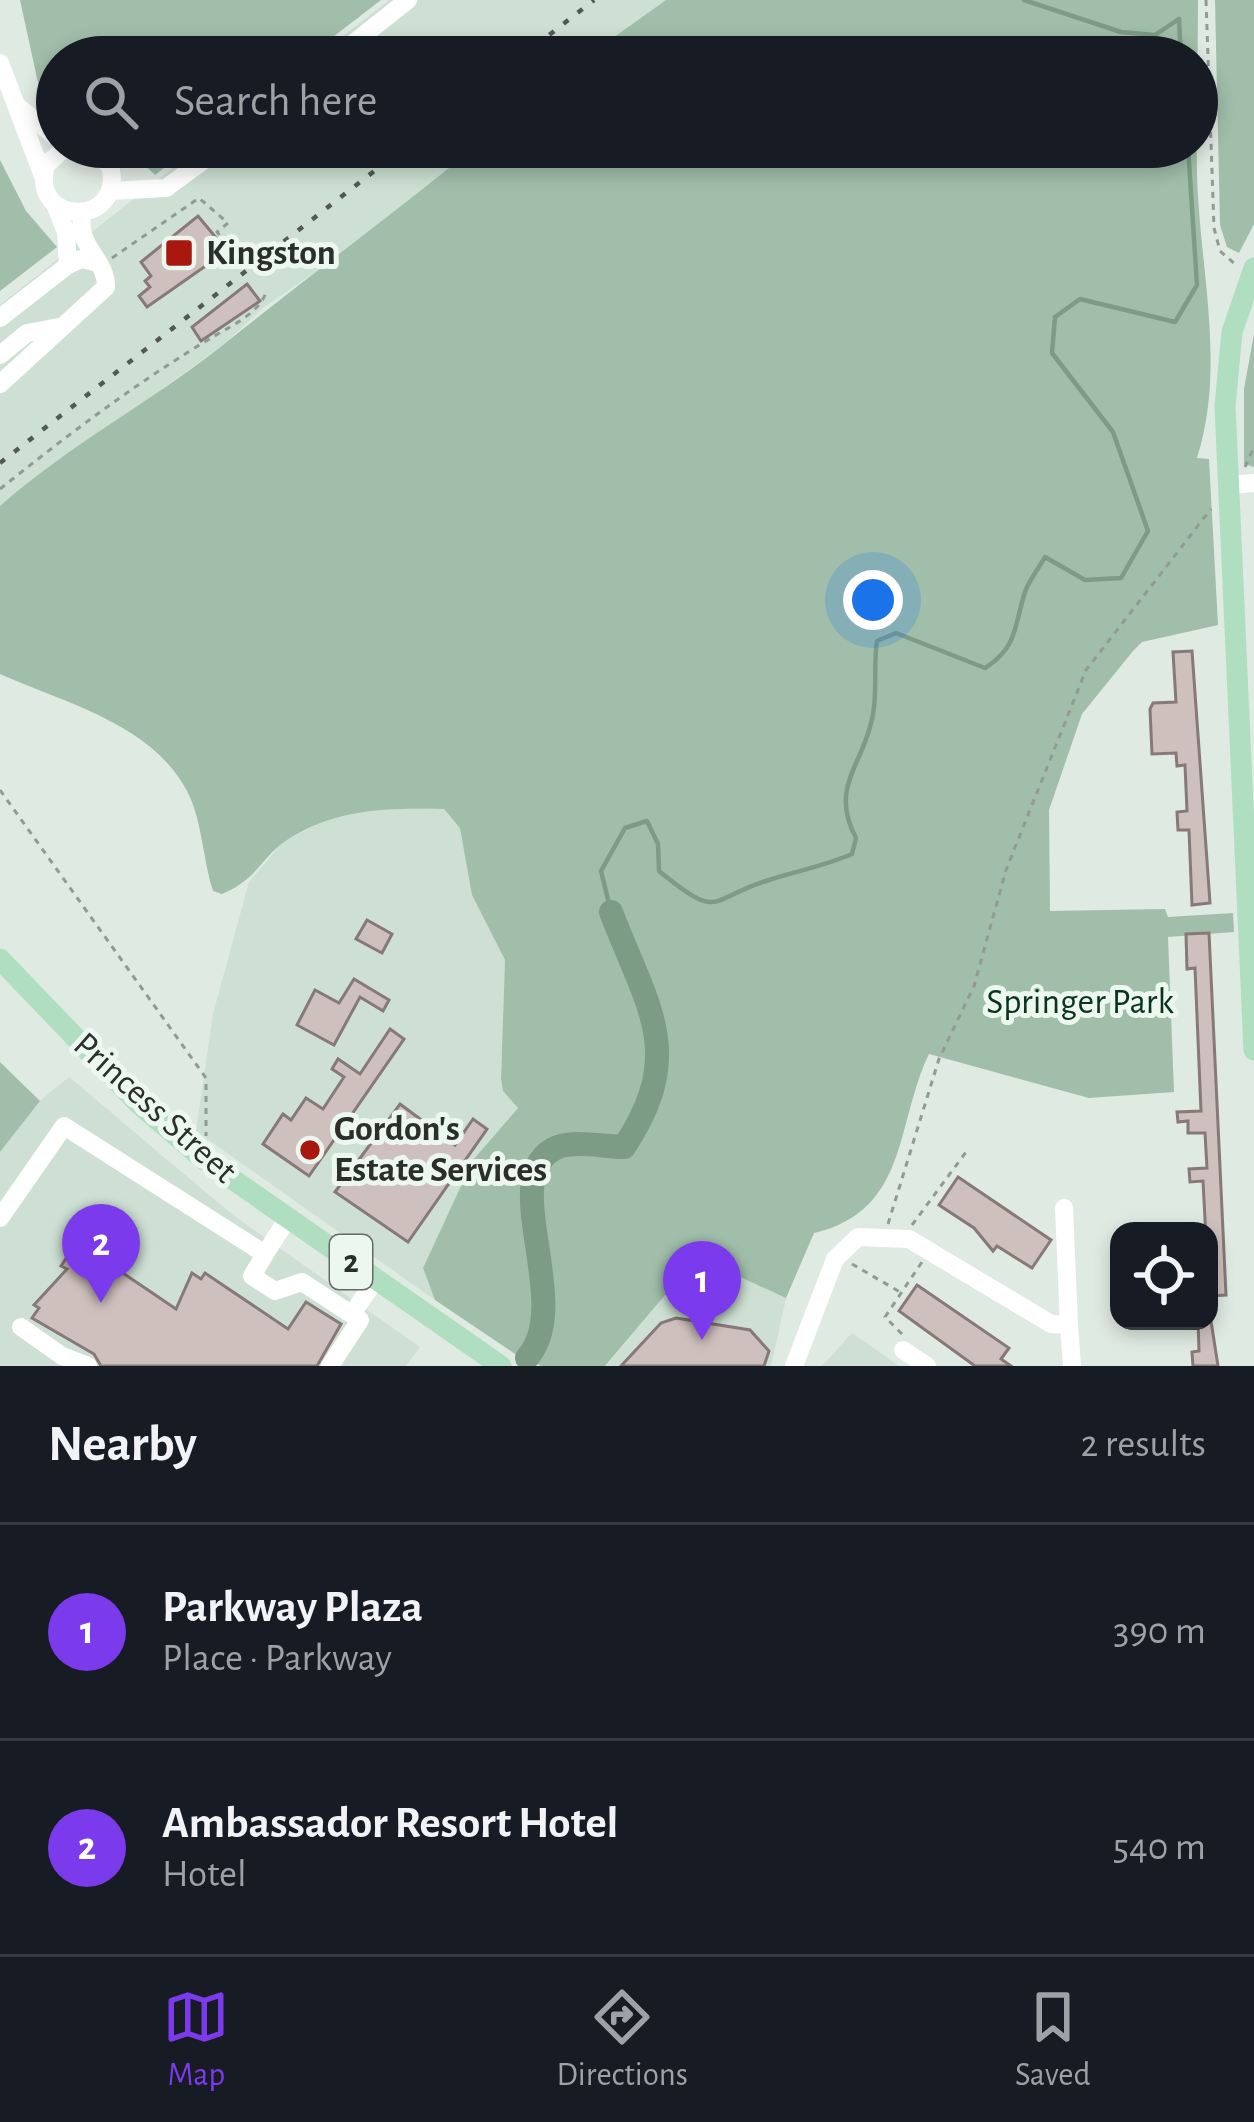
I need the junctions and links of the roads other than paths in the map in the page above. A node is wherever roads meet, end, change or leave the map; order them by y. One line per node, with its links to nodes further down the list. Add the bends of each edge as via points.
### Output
1 (408, 0): 2 (street)
2 (363, 36)
3 (0, 63): 4 (street)
4 (14, 103): 5 (street); 6 (street)
5 (36, 121)
6 (36, 158)
7 (40, 168): 12 (street)
8 (47, 168): 12 (street)
9 (110, 168): 14 (street)
10 (113, 168): 13 (street)
11 (193, 168): 13 (street, via 166,188)
12 (43, 176): 15 (street)
13 (141, 190): 14 (street)
14 (110, 191): 16 (street, via 100,207)
15 (56, 207): 16 (street); 18 (street)
16 (83, 213): 17 (street, via 81,235)
17 (95, 262): 18 (street); 21 (street, via 106,287)
18 (68, 265): 20 (street)
19 (1248, 268): 24 (main road, via 1225,374)
20 (0, 318)
21 (58, 326): 22 (street, via 27,333); 23 (street, via 54,339)
22 (0, 355)
23 (0, 384)
24 (1243, 479): 25 (main road)
25 (1246, 696): 27 (main road)
26 (0, 959): 30 (main road, Princess Street / 2, via 139,1104)
27 (1254, 1050)
28 (1064, 1208): 34 (street)
29 (0, 1218): 31 (street, via 64,1126)
30 (288, 1218): 31 (street); 32 (main road, Princess Street / 2)
31 (265, 1254): 33 (street, via 252,1276 275,1291 302,1282)
32 (376, 1279): 33 (street); 39 (main road, Princess Street / 2)
33 (352, 1315): 38 (street, via 360,1320)
34 (1070, 1325): 40 (street, via 1051,1324 930,1251 858,1237 835,1259); 42 (street)
35 (22, 1328): 37 (street)
36 (903, 1349): 41 (street)
37 (88, 1366)
38 (330, 1366)
39 (501, 1366)
40 (794, 1366)
41 (927, 1366)
42 (1072, 1366)

